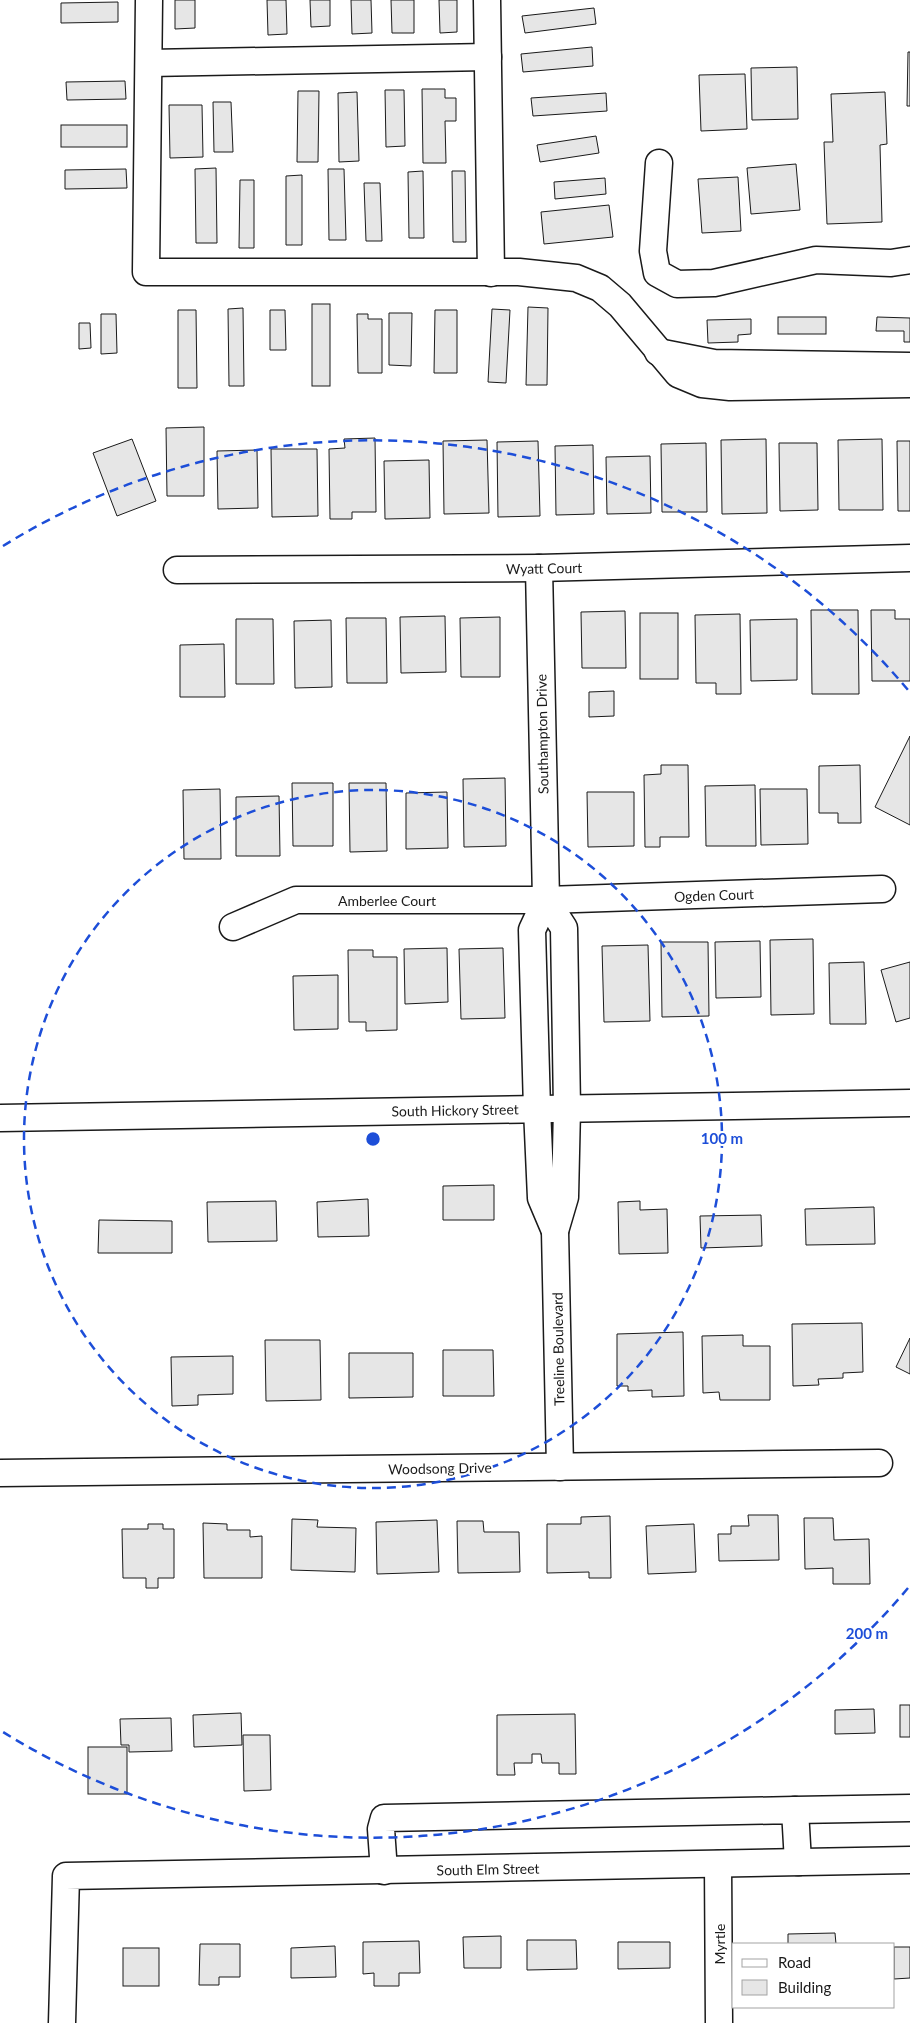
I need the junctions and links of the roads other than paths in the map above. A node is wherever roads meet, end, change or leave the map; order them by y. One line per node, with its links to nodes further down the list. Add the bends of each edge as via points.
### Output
1 (149, 0): 4 (street)
2 (487, 0): 3 (street)
3 (488, 57): 4 (street); 7 (street)
4 (149, 63): 7 (street, via 146,272)
5 (659, 163): 6 (street, via 654,251 657,273 677,284 714,283 816,260)
6 (910, 260)
7 (492, 272): 8 (street, via 576,278 600,288 620,305)
8 (658, 352): 9 (street, via 714,363); 10 (street, via 678,374 702,384 730,387)
9 (910, 366)
10 (910, 384)
11 (910, 558): 12 (street, Wyatt Court)
12 (538, 568): 13 (street, Wyatt Court); 15 (street, Southampton Drive)
13 (177, 570)
14 (882, 889): 15 (street, Ogden Court)
15 (546, 900): 16 (street, Amberlee Court, via 296,900); 18 (street, via 564,928); 19 (street, Southampton Drive, via 532,930)
16 (233, 927)
17 (910, 1103): 18 (street, South Hickory Street)
18 (567, 1108): 19 (street, South Hickory Street); 21 (street, Treeline Boulevard, via 565,1196)
19 (537, 1109): 20 (street, South Hickory Street); 21 (street, Treeline Boulevard, via 541,1198)
20 (0, 1118)
21 (556, 1231): 23 (street, Treeline Boulevard)
22 (879, 1463): 23 (street, Woodsong Drive)
23 (560, 1467): 24 (street, Woodsong Drive)
24 (0, 1473)
25 (910, 1808): 26 (street)
26 (795, 1810): 28 (street); 30 (street, via 384,1818 381,1829)
27 (910, 1860): 28 (street, South Elm Street)
28 (798, 1862): 29 (street, South Elm Street)
29 (718, 1864): 30 (street, South Elm Street); 32 (street, Myrtle)
30 (384, 1871): 31 (street, South Elm Street, via 66,1876)
31 (62, 2023)
32 (719, 2023)

